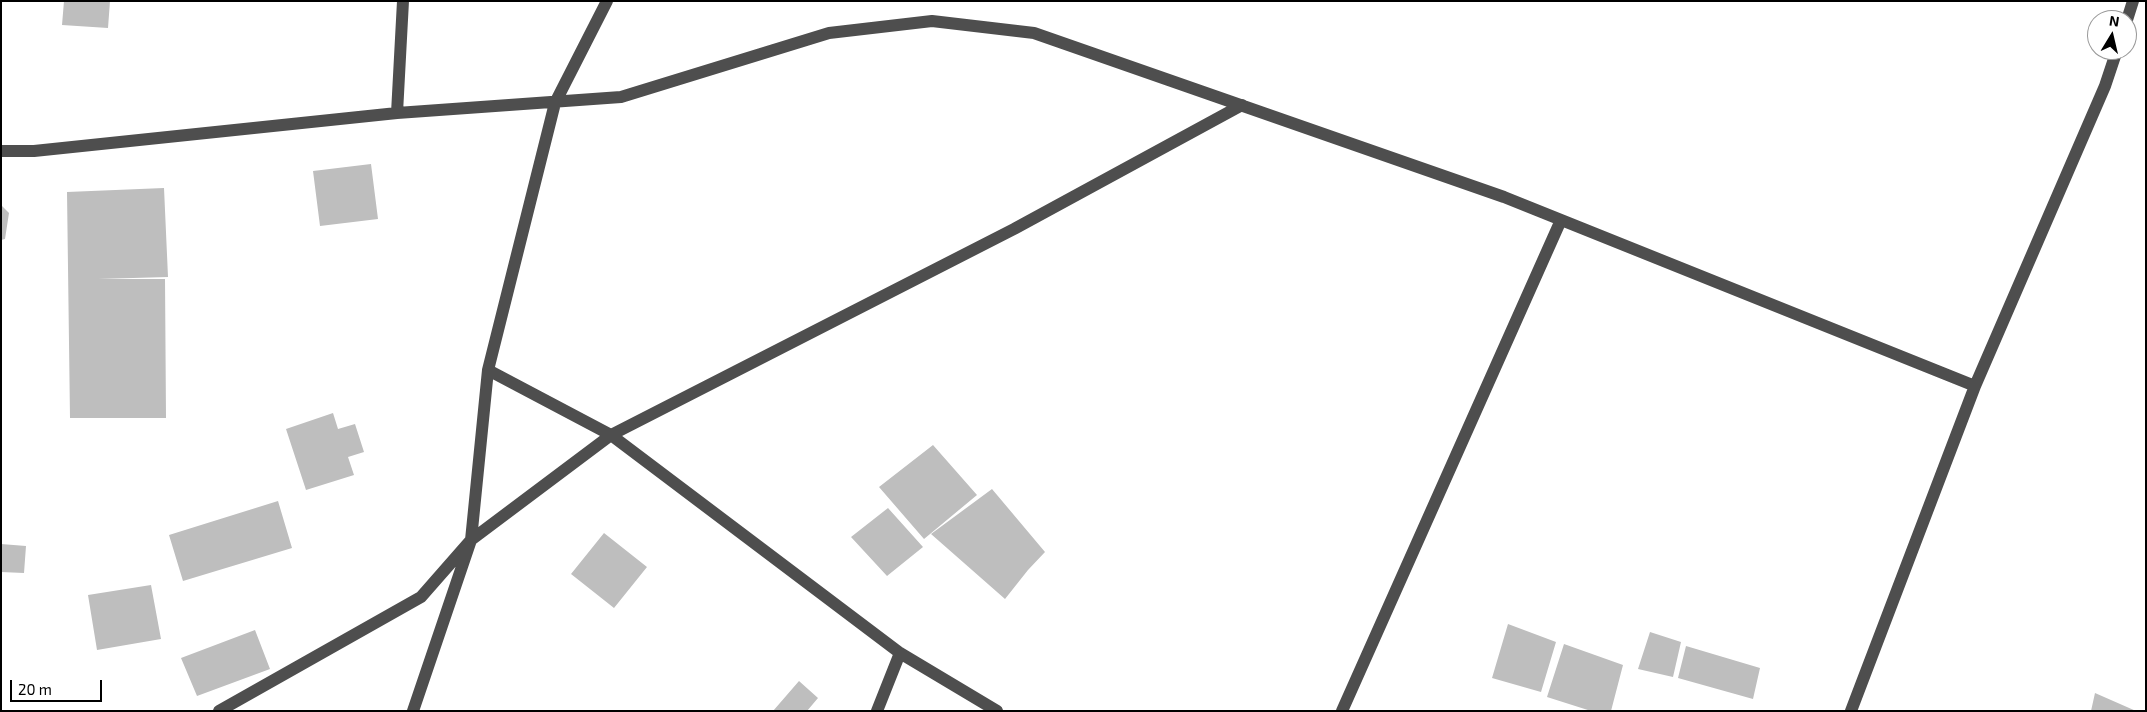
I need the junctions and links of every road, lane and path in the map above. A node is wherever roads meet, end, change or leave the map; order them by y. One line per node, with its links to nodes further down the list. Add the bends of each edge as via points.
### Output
1 (403, 1): 6 (street)
2 (607, 1): 4 (street)
3 (2114, 60): 10 (street)
4 (556, 103): 5 (street, via 621,97 829,33 932,21 1034,33); 6 (street); 9 (street)
5 (1242, 105): 8 (street); 11 (street, via 1014,229)
6 (397, 113): 7 (street, via 34,151)
7 (1, 151)
8 (1561, 220): 10 (street); 18 (street)
9 (488, 370): 11 (street); 12 (street)
10 (1975, 386): 19 (street)
11 (611, 435): 12 (street); 13 (street)
12 (471, 540): 14 (street, via 421,597); 15 (street)
13 (900, 653): 16 (street); 17 (street)
14 (219, 711)
15 (413, 711)
16 (877, 711)
17 (997, 711)
18 (1342, 711)
19 (1851, 711)

